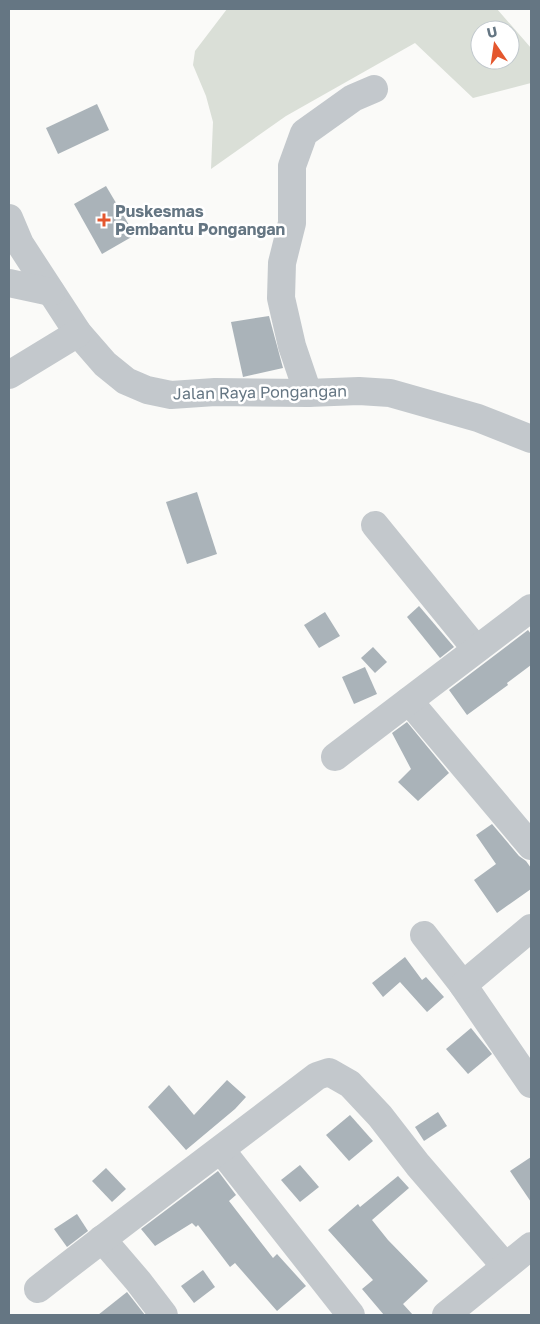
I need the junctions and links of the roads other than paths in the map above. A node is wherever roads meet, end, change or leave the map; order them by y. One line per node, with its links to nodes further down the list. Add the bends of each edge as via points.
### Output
1 (374, 89): 7 (street, via 353,98 304,133 292,166 292,223 282,263 281,298 292,346)
2 (9, 218): 4 (street, Jalan Raya Pongangan, via 20,244)
3 (9, 283): 4 (street)
4 (51, 292): 5 (street, Jalan Raya Pongangan)
5 (78, 333): 6 (street); 7 (street, Jalan Raya Pongangan, via 105,364 126,380 147,390 171,395)
6 (9, 375)
7 (308, 393): 8 (street, Jalan Raya Pongangan, via 390,393 478,418)
8 (531, 439)
9 (375, 525): 11 (street)
10 (530, 611): 11 (street)
11 (476, 649): 12 (street)
12 (409, 701): 13 (street); 14 (street)
13 (335, 757)
14 (531, 846)
15 (531, 928): 17 (street)
16 (424, 935): 17 (street)
17 (463, 985): 18 (street)
18 (531, 1084)
19 (221, 1150): 20 (street); 22 (street, via 317,1076 329,1072 350,1084 368,1103); 25 (street)
20 (102, 1239): 23 (street); 24 (street)
21 (531, 1246): 22 (street)
22 (505, 1266): 26 (street)
23 (38, 1289)
24 (164, 1315)
25 (351, 1315)
26 (446, 1315)

